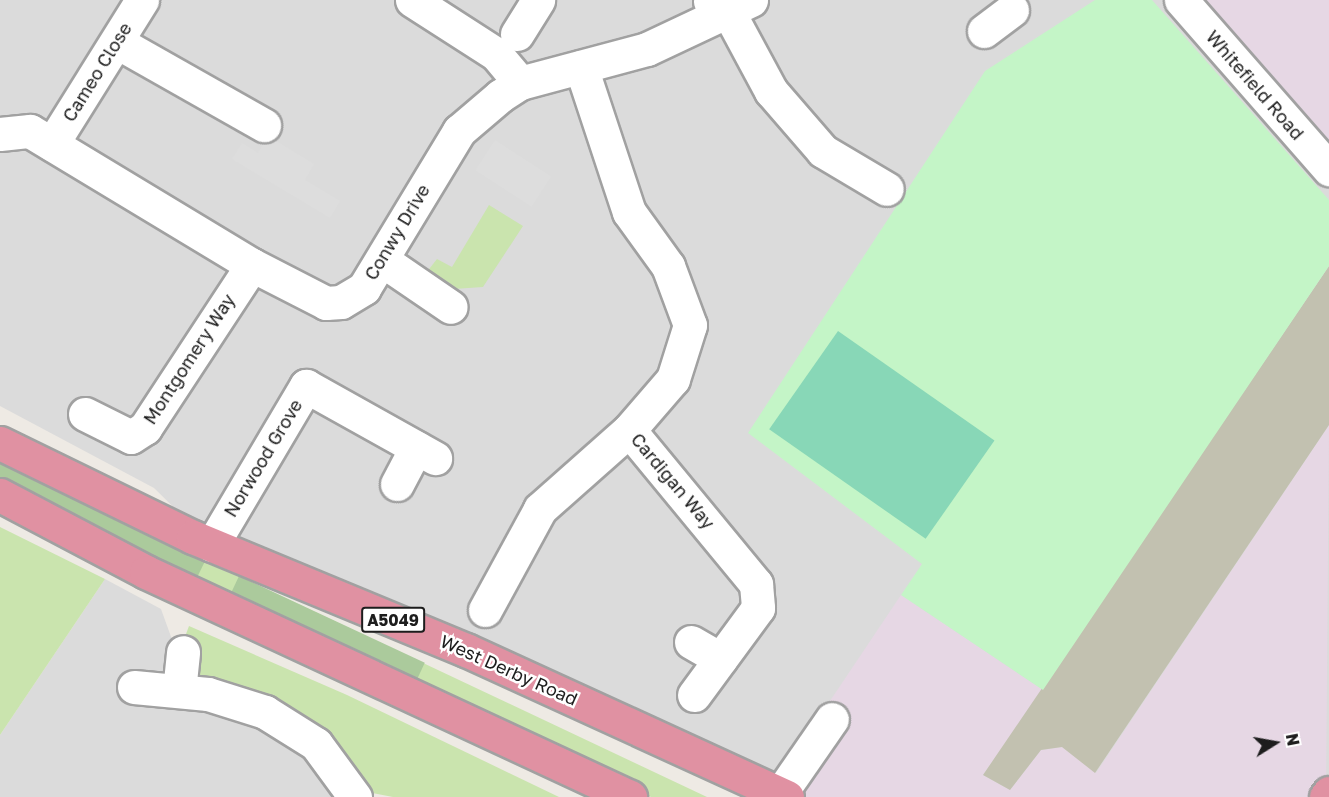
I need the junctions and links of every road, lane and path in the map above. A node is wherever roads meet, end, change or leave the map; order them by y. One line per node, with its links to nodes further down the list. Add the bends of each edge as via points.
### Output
1 (142, 0): 9 (street, Cameo Close)
2 (412, 0): 11 (street, via 496,54)
3 (538, 0): 8 (street)
4 (1185, 2): 15 (street, Whitefield Road)
5 (730, 4): 10 (street, Conwy Drive, via 648,49); 16 (street, via 771,91 823,151)
6 (1012, 10): 7 (street)
7 (984, 31)
8 (518, 34)
9 (117, 42): 12 (street); 14 (street, Cameo Close)
10 (581, 67): 11 (street, Conwy Drive); 21 (street, Cardigan Way, via 629,212 668,266 690,325 673,379)
11 (520, 83): 17 (street, Conwy Drive, via 459,131)
12 (264, 125)
13 (0, 134): 14 (street, Conwy Drive, via 30,131)
14 (52, 144): 18 (street, Conwy Drive)
15 (1329, 169)
16 (887, 189)
17 (382, 260): 18 (street, Conwy Drive, via 363,288 341,302 326,303); 19 (street)
18 (252, 265): 20 (street, Montgomery Way, via 145,428 131,437)
19 (451, 307)
20 (85, 414)
21 (629, 430): 26 (street, via 540,509); 29 (street, Cardigan Way, via 756,584 758,608)
22 (0, 443): 25 (highway, West Derby Road / A5049)
23 (396, 484): 25 (street, Norwood Grove, via 425,453 306,386)
24 (0, 495): 37 (highway, via 146,572)
25 (212, 545): 35 (highway, West Derby Road / A5049, via 466,650)
26 (485, 610)
27 (691, 642): 29 (street)
28 (183, 652): 31 (street)
29 (720, 659): 32 (street, Cardigan Way)
30 (134, 687): 31 (street)
31 (179, 691): 36 (street, via 237,701 293,728 341,771)
32 (694, 695)
33 (832, 719): 35 (street)
34 (1329, 793): 38 (highway)
35 (784, 795)
36 (355, 797)
37 (630, 797)
38 (1326, 797)

